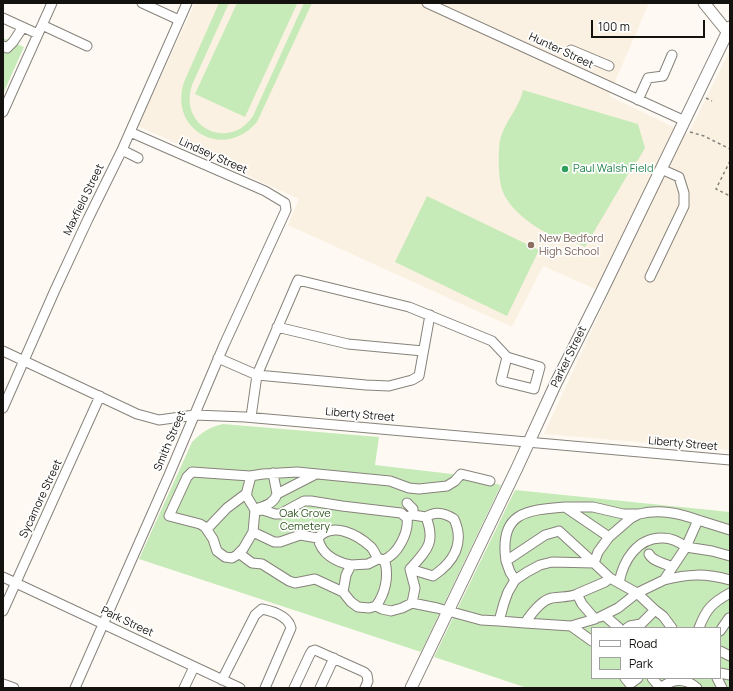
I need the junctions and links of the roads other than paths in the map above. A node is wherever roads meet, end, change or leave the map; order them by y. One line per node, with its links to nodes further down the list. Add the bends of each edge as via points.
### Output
1 (52, 3): 9 (street)
2 (142, 3): 7 (street)
3 (187, 3): 7 (street, Maxfield Street)
4 (427, 3): 17 (street, Hunter Street)
5 (704, 3): 10 (main road)
6 (3, 18): 8 (street)
7 (179, 20): 21 (street, Maxfield Street)
8 (23, 27): 9 (street); 11 (street, via 7,48)
9 (40, 30): 12 (street); 19 (street)
10 (729, 31): 20 (main road, Parker Street)
11 (3, 46)
12 (87, 46)
13 (571, 50): 14 (street)
14 (581, 54): 16 (street); 17 (street)
15 (672, 55): 18 (street, via 663,76 648,78)
16 (609, 66)
17 (574, 70): 18 (street, Hunter Street)
18 (638, 100): 20 (street, Hunter Street)
19 (3, 112)
20 (686, 126): 24 (main road, Parker Street)
21 (130, 132): 22 (street, Maxfield Street); 25 (street, Lindsey Street)
22 (122, 150): 23 (street); 33 (street, Maxfield Street)
23 (138, 158)
24 (661, 169): 26 (street, via 679,177 684,193 684,206); 39 (main road, Parker Street)
25 (285, 203): 32 (street, Smith Street, via 286,210)
26 (650, 277)
27 (430, 315): 28 (street, via 409,307 298,280); 30 (street); 31 (street, via 492,341)
28 (277, 327): 30 (street, via 348,344); 34 (street)
29 (3, 351): 33 (street, Liberty Street)
30 (423, 351): 34 (street, via 419,376 389,386)
31 (507, 357): 31 (street, via 540,367 534,389 502,380)
32 (218, 358): 34 (street); 37 (street, Smith Street)
33 (25, 361): 35 (street, Liberty Street); 36 (street, Maxfield Street)
34 (257, 375): 38 (street)
35 (100, 396): 37 (street, Liberty Street, via 137,414 154,419); 74 (street, Sycamore Street)
36 (3, 408)
37 (195, 415): 38 (street, Liberty Street); 88 (street, Smith Street)
38 (251, 417): 39 (street, Liberty Street)
39 (529, 442): 40 (street, Liberty Street); 84 (main road, Parker Street)
40 (730, 460)
41 (273, 473): 42 (street); 43 (street); 46 (street)
42 (316, 474): 44 (street, via 390,482 419,489 448,486 461,474); 46 (street)
43 (251, 476): 45 (street); 54 (street, via 197,472 189,474 169,516 200,524)
44 (490, 481)
45 (247, 493): 49 (street, via 246,497); 54 (street, via 227,508)
46 (277, 494): 49 (street, via 272,502)
47 (407, 503): 51 (street, via 413,509)
48 (565, 506): 50 (street, via 593,506 623,514); 57 (street); 64 (street, via 530,510 514,520 506,535)
49 (255, 510): 51 (street, via 280,514 311,501); 56 (street)
50 (639, 514): 53 (street, via 673,512); 57 (street)
51 (410, 516): 52 (street); 63 (street, via 405,536 390,557)
52 (426, 517): 68 (street, via 431,533 429,546); 68 (street, via 437,513 454,519 458,531 456,552 442,570 433,576)
53 (698, 520): 55 (street); 59 (street)
54 (207, 529): 60 (street, via 220,554 228,558)
55 (730, 530)
56 (253, 532): 58 (street, via 274,542 300,534); 60 (street)
57 (609, 537): 65 (street, via 598,552)
58 (318, 538): 63 (street, via 330,531 351,533 373,548); 66 (street, via 322,548 329,555)
59 (686, 547): 62 (street); 67 (street); 75 (street, via 666,538 644,541 625,563)
60 (240, 554): 76 (street, via 252,563 262,564 295,583 315,579)
61 (649, 554): 67 (street, via 654,560)
62 (730, 556)
63 (381, 560): 66 (street); 81 (street, via 386,564 386,580 382,596)
64 (506, 561): 65 (street, via 545,535 559,531); 71 (street)
65 (594, 563): 70 (street); 71 (street, via 552,562 540,565)
66 (351, 565): 76 (street)
67 (672, 567): 72 (street)
68 (410, 569): 80 (street, via 415,588)
69 (3, 577): 74 (street, Park Street)
70 (610, 578): 75 (street); 78 (street)
71 (515, 580): 87 (street, via 504,603)
72 (664, 580): 73 (street, via 701,574); 79 (street)
73 (730, 580)
74 (16, 583): 83 (street, Sycamore Street); 88 (street, Park Street)
75 (619, 584): 79 (street)
76 (343, 592): 81 (street, via 358,607)
77 (730, 593): 95 (street, via 709,607)
78 (577, 594): 85 (street, via 582,604); 89 (street, via 566,598 553,597 545,601 534,611)
79 (637, 594): 82 (street); 85 (street)
80 (412, 603): 81 (street, via 391,611); 84 (street)
81 (376, 606)
82 (655, 610): 91 (street); 94 (street)
83 (3, 611)
84 (448, 612): 87 (street); 114 (main road, Parker Street)
85 (600, 617): 90 (street); 92 (street)
86 (730, 618): 96 (street)
87 (499, 622): 89 (street)
88 (104, 624): 101 (street, Park Street); 107 (street, Smith Street)
89 (526, 624): 90 (street)
90 (571, 626): 97 (street)
91 (643, 626): 93 (street)
92 (617, 627)
93 (628, 627)
94 (671, 627)
95 (699, 627)
96 (721, 630)
97 (591, 640)
98 (721, 652): 99 (street)
99 (730, 656)
100 (334, 658): 111 (street, via 312,651); 112 (street); 113 (street, via 364,672 368,681)
101 (194, 667): 104 (street, Park Street); 108 (street)
102 (653, 679): 115 (street)
103 (718, 679): 117 (street)
104 (222, 680): 109 (street, Park Street); 110 (street, via 255,615 262,609 268,610 287,619 291,628)
105 (3, 684): 106 (street)
106 (14, 688)
107 (75, 688)
108 (184, 688)
109 (240, 688)
110 (265, 688)
111 (294, 688)
112 (320, 688)
113 (365, 688)
114 (411, 688)
115 (663, 688): 116 (street, via 681,679)
116 (697, 688)
117 (722, 688)

